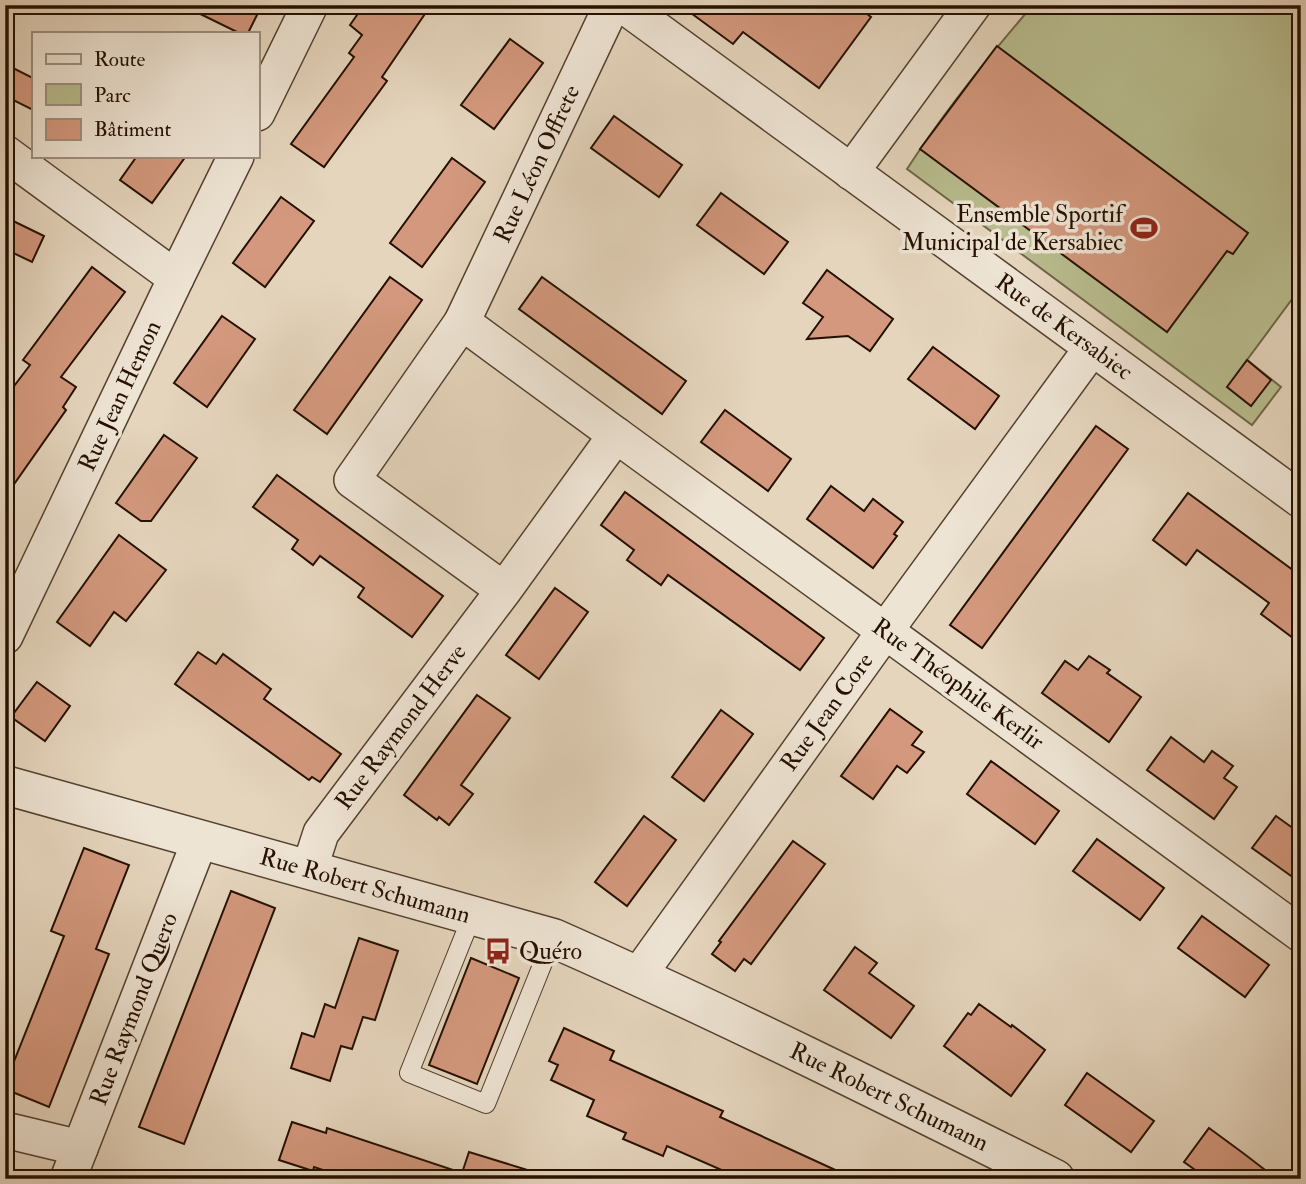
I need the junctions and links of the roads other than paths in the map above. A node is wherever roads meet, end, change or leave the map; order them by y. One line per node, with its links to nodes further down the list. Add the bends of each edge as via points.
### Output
1 (310, 5): 5 (street)
2 (612, 5): 10 (street, Rue Léon Offrete)
3 (623, 5): 8 (street, Rue de Kersabiec)
4 (973, 5): 8 (street)
5 (259, 109)
6 (5, 153): 9 (street)
7 (235, 158): 9 (street, Rue Jean Hemon)
8 (851, 172): 11 (street, Rue de Kersabiec)
9 (176, 278): 16 (street, Rue Jean Hemon)
10 (462, 323): 12 (street, Rue Théophile Kerlir); 14 (street, Rue Léon Offrete, via 352,480)
11 (1092, 348): 13 (street, Rue de Kersabiec); 15 (street, Rue Jean Core)
12 (616, 435): 14 (street, Rue Raymond Herve); 15 (street, Rue Théophile Kerlir)
13 (1301, 500)
14 (504, 590): 19 (street, Rue Raymond Herve, via 321,834)
15 (885, 631): 21 (street, Rue Théophile Kerlir); 23 (street, Rue Jean Core)
16 (5, 636)
17 (5, 785): 18 (street, Rue Robert Schumann)
18 (200, 840): 19 (street, Rue Robert Schumann); 25 (street, Rue Raymond Quero)
19 (309, 870): 20 (street, Rue Robert Schumann)
20 (472, 916): 22 (street, Rue Robert Schumann); 22 (lane, via 409,1073 486,1104)
21 (1301, 934)
22 (553, 938): 23 (street, Rue Robert Schumann)
23 (638, 976): 26 (street, Rue Robert Schumann)
24 (5, 1130): 25 (street)
25 (74, 1163)
26 (1055, 1179)

